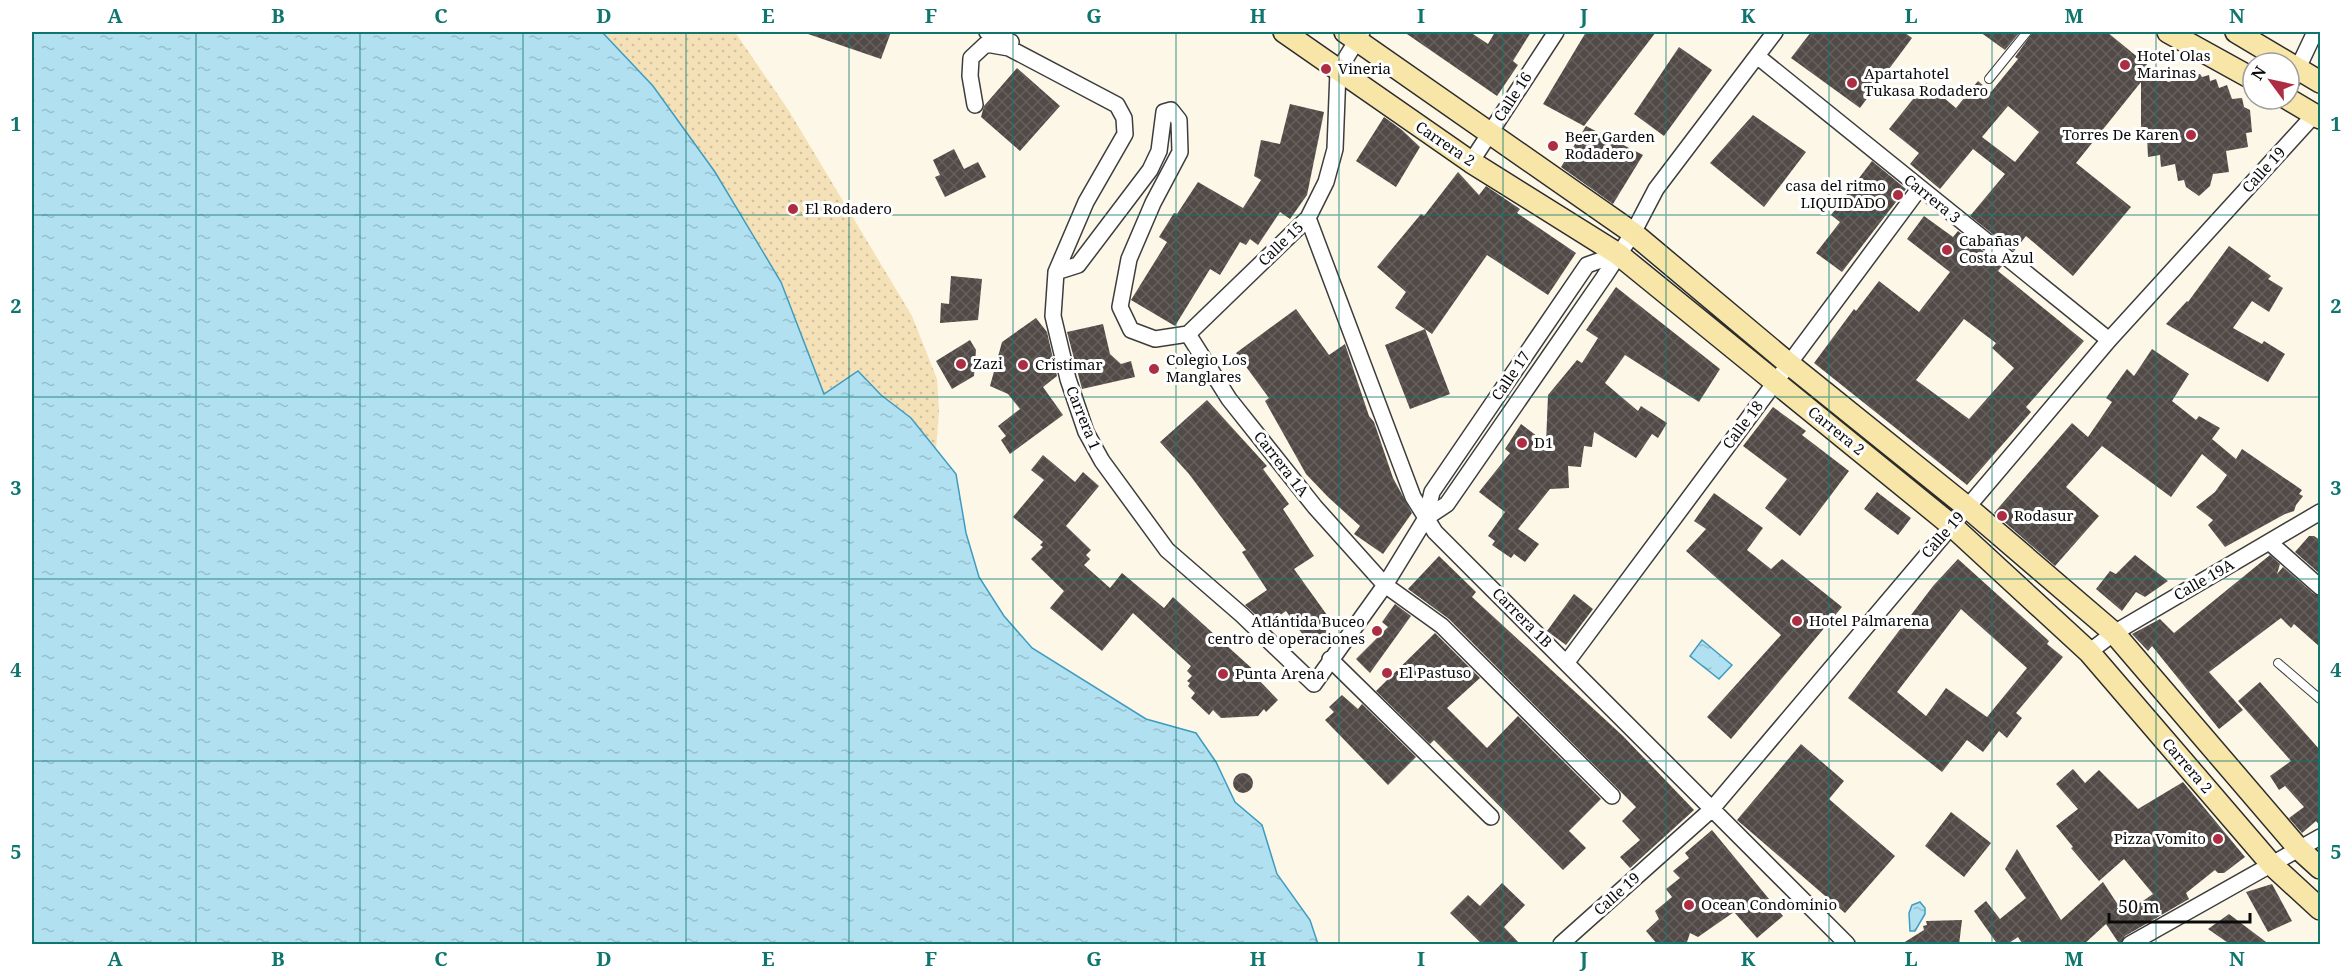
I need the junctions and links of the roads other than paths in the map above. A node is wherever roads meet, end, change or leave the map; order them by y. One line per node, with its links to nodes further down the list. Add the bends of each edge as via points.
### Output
1 (987, 32): 16 (street, via 1010,41)
2 (1284, 32): 14 (street, Carrera 2)
3 (1556, 32): 22 (street, Calle 16)
4 (1775, 32): 11 (street, Calle 17)
5 (2027, 32): 17 (lane)
6 (2168, 32): 15 (street)
7 (2236, 32): 10 (street)
8 (2315, 32): 12 (street)
9 (1355, 34): 14 (street, Calle 15); 22 (street, Carrera 2)
10 (2269, 51)
11 (1757, 56): 24 (street, Carrera 3); 26 (street, Calle 17, via 1656,189)
12 (2301, 62)
13 (2301, 70): 18 (street)
14 (1338, 71): 23 (street, Carrera 2); 25 (street, Calle 15, via 1335,149 1326,182)
15 (2241, 72)
16 (1064, 76): 19 (street, via 1009,48 986,44 971,58); 28 (street, Carrera 1, via 1117,105 1124,118 1125,134 1086,202)
17 (1989, 79)
18 (2320, 82)
19 (975, 105)
20 (2301, 106): 21 (street)
21 (2318, 116): 30 (street, Calle 19)
22 (1490, 134): 23 (street, Calle 16); 26 (street, Carrera 2)
23 (1471, 162): 27 (street, Carrera 2)
24 (1919, 189): 30 (street, Carrera 3); 32 (street, Calle 18)
25 (1308, 218): 29 (street, Calle 15); 37 (street, Carrera 1B, via 1413,497)
26 (1633, 233): 27 (street, Calle 17); 32 (street, Carrera 2)
27 (1618, 254): 31 (street, Calle 17, via 1587,265); 33 (street, Calle 17); 34 (street, Carrera 2)
28 (1056, 272): 29 (street, via 1078,265 1150,170 1159,151 1161,120 1164,112 1171,110 1179,120 1180,152 1129,259 1120,307 1131,330 1155,339); 47 (street, Carrera 1, via 1053,316 1068,378 1086,432 1102,461 1167,550)
29 (1188, 334): 40 (street, Carrera 1A, via 1229,399 1315,507)
30 (2109, 340): 35 (street, Calle 19)
31 (1523, 358): 33 (street); 37 (street, Calle 17, via 1432,492)
32 (1788, 363): 34 (street, Calle 18); 35 (street, Carrera 2)
33 (1540, 370): 37 (street, Calle 17, via 1447,504)
34 (1776, 382): 38 (street, Carrera 2); 45 (street, Calle 18)
35 (1967, 507): 38 (street, Calle 19); 42 (street, Carrera 2)
36 (2320, 512): 39 (street, Calle 19A)
37 (1426, 518): 40 (street, Calle 17); 45 (street, Carrera 1B, via 1435,532)
38 (1951, 525): 43 (street, Carrera 2); 50 (street, Calle 19)
39 (2269, 542): 41 (street); 42 (street, Calle 19A)
40 (1385, 585): 44 (street, Calle 17); 49 (street, Carrera 1A, via 1442,626)
41 (2320, 587)
42 (2114, 633): 43 (street, Calle 19A); 53 (street, Carrera 2)
43 (2089, 652): 54 (street, Carrera 2)
44 (1330, 659): 47 (street, Calle 17); 51 (street)
45 (1567, 662): 50 (street, Carrera 1B)
46 (2278, 663): 48 (lane)
47 (1314, 684)
48 (2320, 699)
49 (1612, 796)
50 (1711, 810): 57 (street, Calle 19); 58 (street, Carrera 1B)
51 (1491, 817)
52 (2320, 837): 53 (street)
53 (2299, 849): 54 (street); 55 (street, Carrera 2)
54 (2272, 865): 56 (street, Carrera 2); 59 (street)
55 (2320, 868)
56 (2320, 909)
57 (1561, 945)
58 (1847, 945)
59 (2130, 945)

